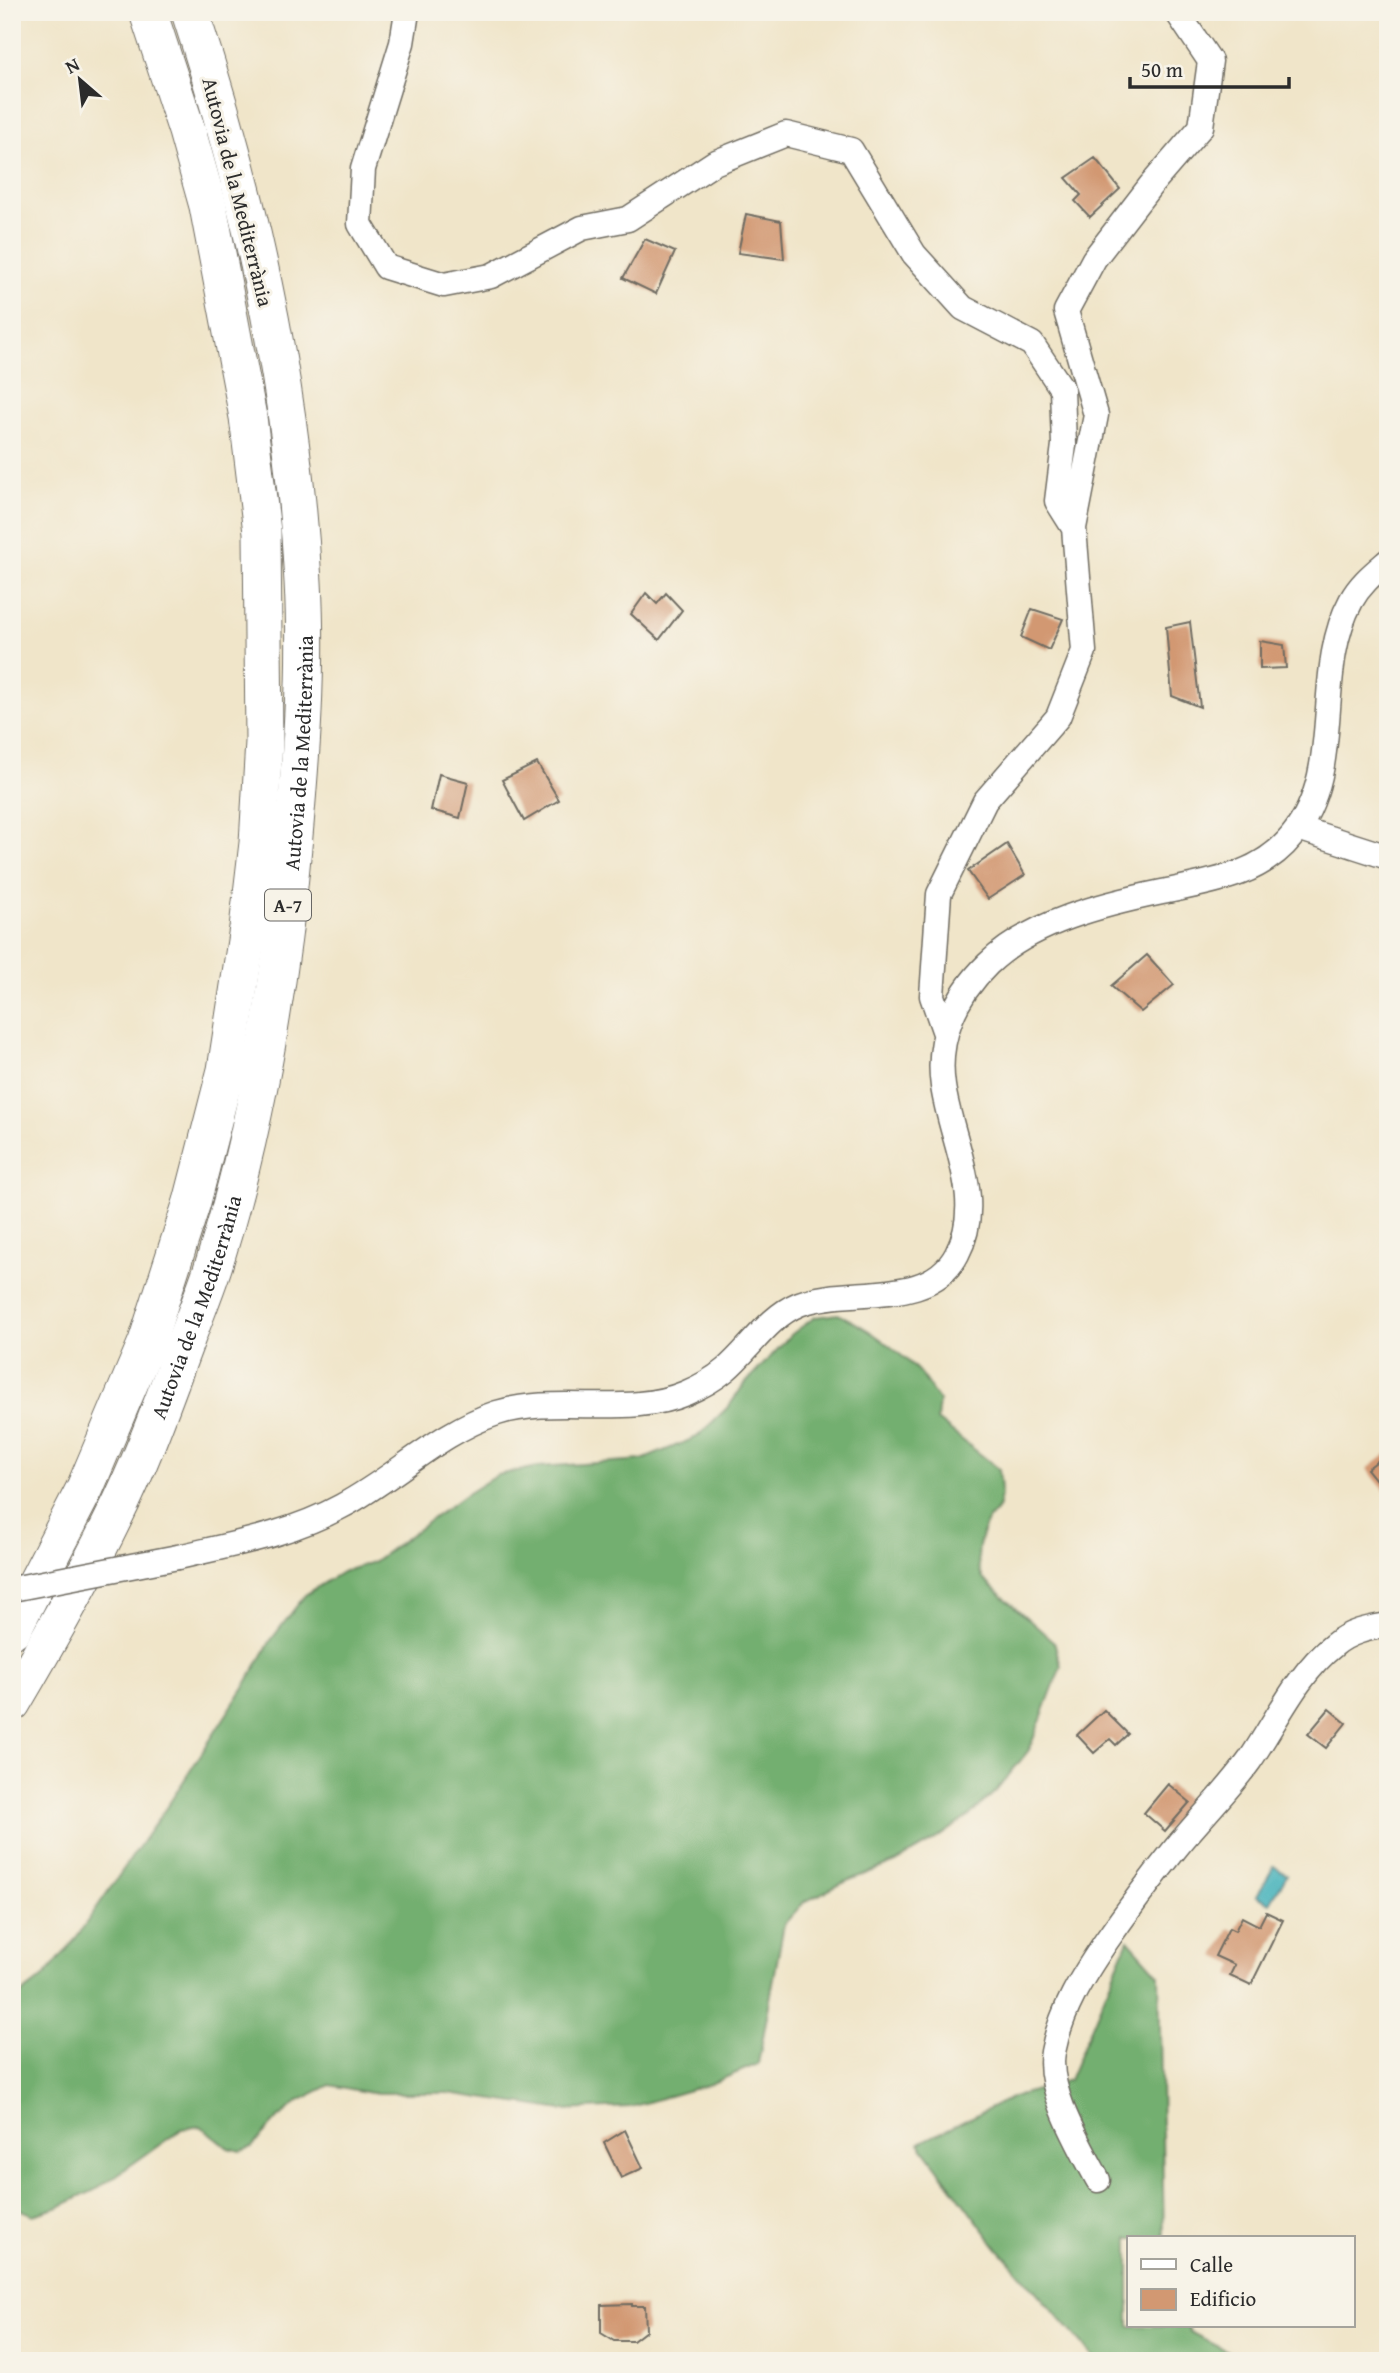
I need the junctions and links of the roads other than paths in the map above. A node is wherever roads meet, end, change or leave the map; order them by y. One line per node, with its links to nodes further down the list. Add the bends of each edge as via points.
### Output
1 (148, 12): 12 (highway, Autovia de la Mediterrània / A-7, via 208,206 248,417 262,532 264,742 258,843 226,1070 192,1202 142,1354 85,1488)
2 (190, 12): 13 (highway, Autovia de la Mediterrània / A-7, via 261,271 289,426 303,584 303,725 287,914 251,1126 216,1257 116,1514)
3 (407, 12): 5 (street, via 402,43 363,169 360,223 386,267 444,285 491,276 582,228 628,219 713,163 786,134 850,150 914,254 963,308 1031,344 1062,389 1064,445 1057,501)
4 (1177, 12): 5 (street, via 1210,61 1201,127 1094,259 1066,311 1096,415)
5 (1074, 528): 9 (street, via 1084,651 1058,717 985,801 939,894 932,996)
6 (1388, 561): 7 (street, via 1367,578 1351,600 1341,626 1317,787)
7 (1298, 828): 8 (street); 9 (street, via 1262,863 1234,876 1116,903 1061,920 1012,944 968,986)
8 (1388, 857)
9 (945, 1033): 10 (street, bridge, via 943,1085 964,1171 968,1220 955,1259 922,1285 802,1303 784,1312 728,1368 681,1396 637,1403 523,1407 496,1414 433,1445 370,1490 303,1525 178,1557)
10 (12, 1589)
11 (1388, 1625): 14 (street, via 1342,1639 1320,1658 1249,1762 1175,1849 1078,1983 1058,2031 1052,2071 1066,2118)
12 (12, 1630)
13 (12, 1703)
14 (1097, 2180)

